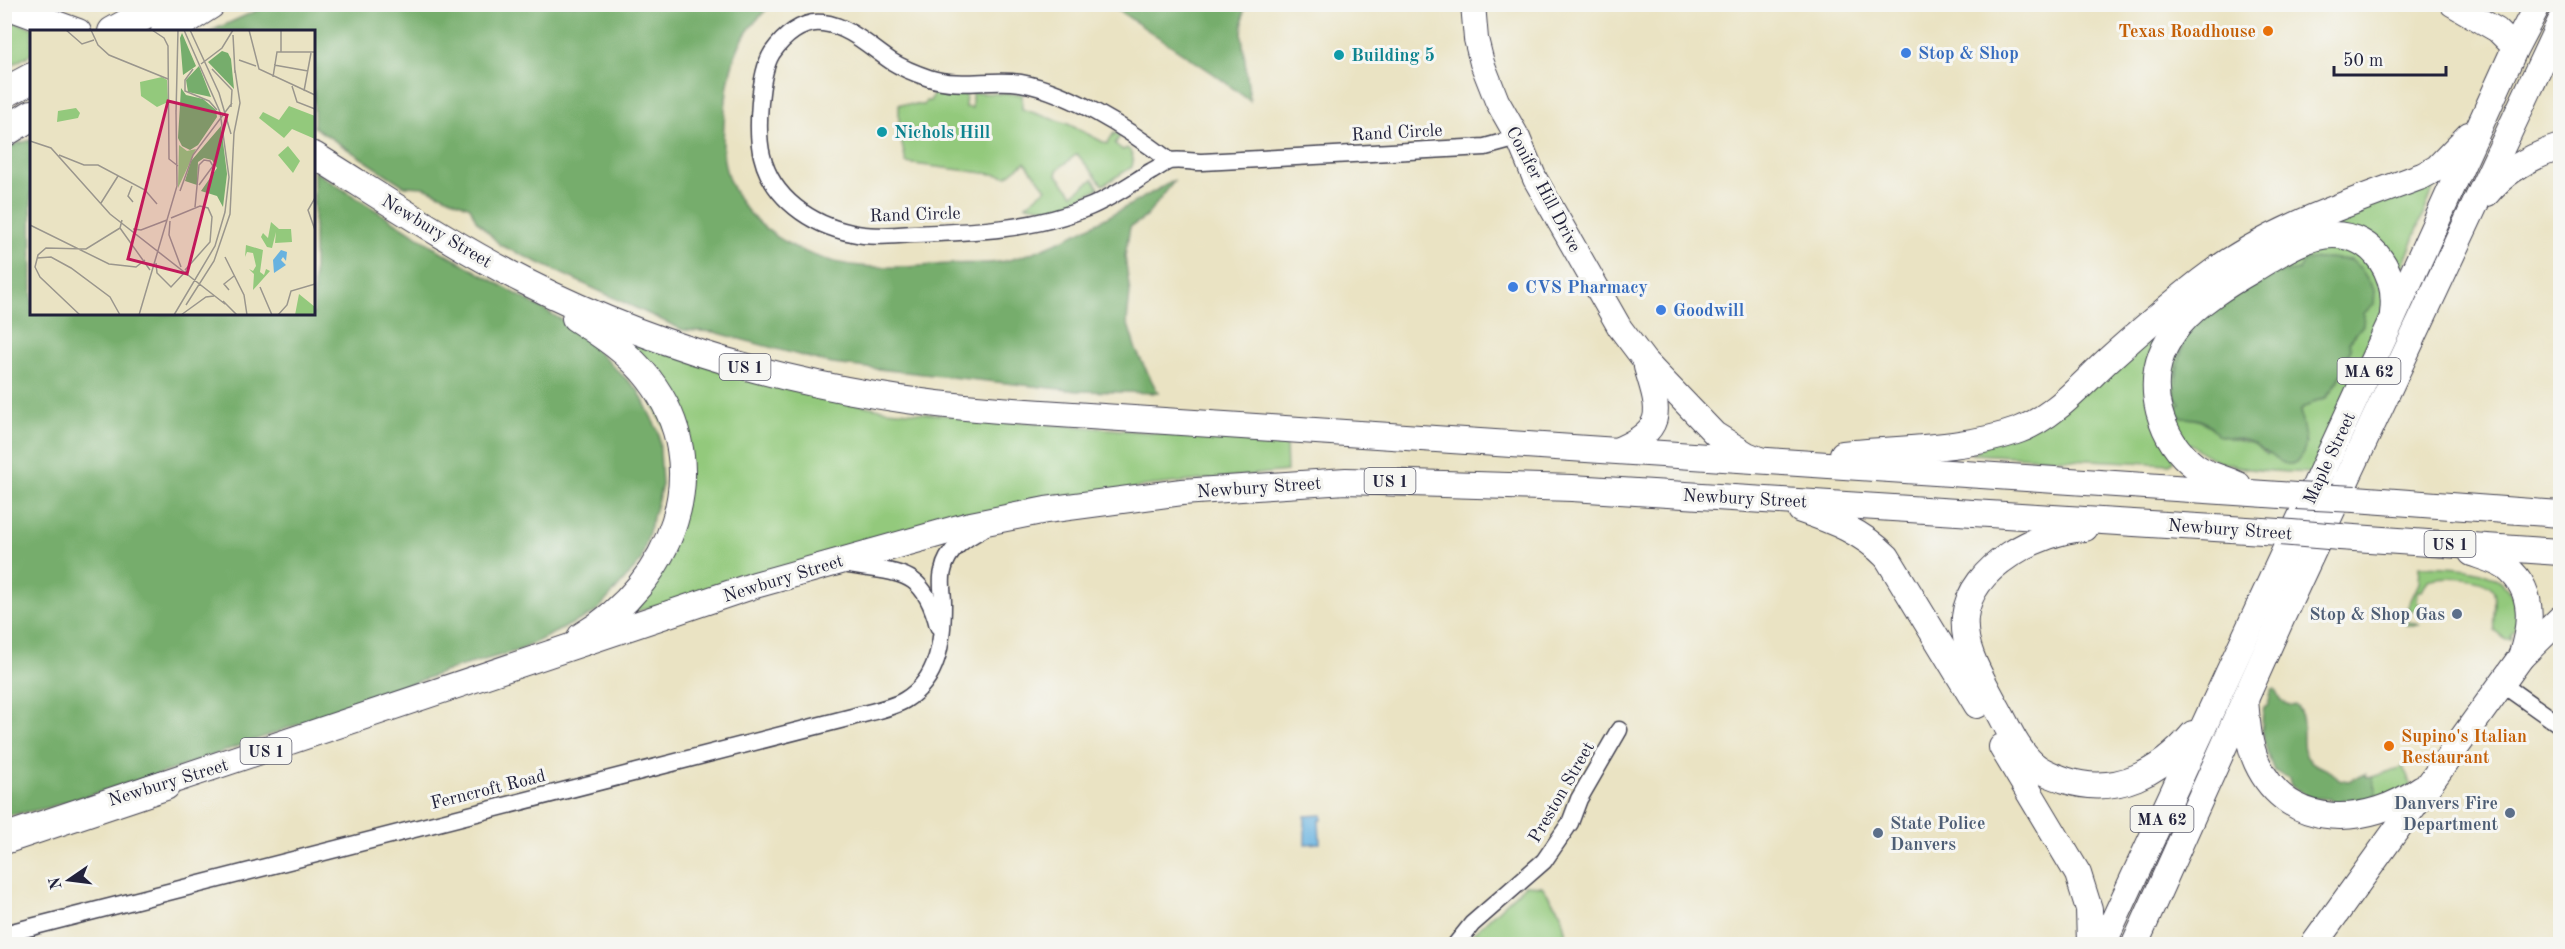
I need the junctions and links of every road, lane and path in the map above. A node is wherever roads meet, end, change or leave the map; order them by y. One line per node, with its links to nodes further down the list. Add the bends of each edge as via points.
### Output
1 (164, 4): 8 (highway)
2 (210, 4): 9 (highway)
3 (1473, 4): 17 (street, Conifer Hill Drive, via 1482,63)
4 (2452, 4): 10 (street)
5 (2538, 4): 10 (main road, Maple Street / MA 62)
6 (4, 5): 7 (main road)
7 (73, 30)
8 (117, 30)
9 (169, 30)
10 (2520, 40): 11 (main road); 14 (main road, Maple Street / MA 62)
11 (2555, 50): 21 (main road, Maple Street / MA 62)
12 (30, 79): 13 (highway)
13 (4, 93)
14 (2492, 103): 23 (main road, Maple Street / MA 62); 26 (main road, via 2463,143 2437,168 2316,215 2238,257 2157,316 2044,417 2028,426 1965,442)
15 (30, 116): 16 (highway)
16 (4, 132)
17 (1518, 138): 20 (street, Rand Circle, via 1485,147); 24 (street, Conifer Hill Drive, via 1535,179 1598,291)
18 (2560, 147): 21 (main road, via 2516,167 2489,190)
19 (315, 156): 22 (main road, Newbury Street / US 1)
20 (1170, 161): 20 (street, Rand Circle, via 1107,119 1048,92 1013,82 966,83 928,77 894,63 840,27 822,23 804,25 780,42 770,57 764,83 759,138 772,182 806,216 851,233 867,236 988,230 1056,218 1090,207)
21 (2474, 210): 43 (main road, Maple Street / MA 62)
22 (479, 257): 25 (main road, Newbury Street / US 1, via 579,307 661,339 761,371 868,395 976,409); 40 (main road, via 605,337 636,364 668,410 682,465 683,485 674,528 658,560 637,588 594,629)
23 (2390, 326): 27 (main road, via 2393,290 2383,262 2362,243 2333,235 2308,240 2265,262 2182,320 2167,341 2157,368 2156,394 2163,423 2180,452 2197,467); 42 (main road, Maple Street / MA 62)
24 (1645, 361): 25 (street, Conifer Hill Drive, via 1654,393 1654,426 1641,439); 26 (street, Conifer Hill Drive, via 1715,434 1747,454)
25 (1614, 451): 26 (main road, Newbury Street / US 1)
26 (1767, 461): 27 (main road, Newbury Street / US 1)
27 (2257, 493): 30 (main road, Newbury Street / US 1, bridge)
28 (1770, 500): 32 (main road, Newbury Street / US 1, via 1572,488 1347,481 1182,492); 33 (main road, Newbury Street / US 1); 52 (main road, via 1853,530 1887,557 2078,874 2089,909)
29 (2560, 502): 30 (main road)
30 (2507, 510): 31 (main road, Newbury Street / US 1)
31 (2560, 514)
32 (1002, 519): 36 (main road, Newbury Street / US 1); 38 (street, Ferncroft Road, via 961,542 948,558 943,569)
33 (2139, 524): 34 (main road, Newbury Street / US 1, bridge); 42 (main road, via 2071,529 2009,553 1981,582 1965,616 1975,666 2017,744 2033,764 2078,784 2128,782 2152,771 2181,748)
34 (2437, 544): 35 (main road, Newbury Street / US 1); 39 (main road, via 2488,559 2516,577 2528,604 2530,620)
35 (2560, 552)
36 (832, 562): 38 (street, Ferncroft Road, via 894,571 913,581 931,603); 40 (main road, Newbury Street / US 1)
37 (2560, 619): 39 (main road)
38 (941, 635): 50 (street, Ferncroft Road, via 936,664 926,682 902,702 885,708)
39 (2521, 657): 41 (main road)
40 (524, 662): 47 (main road, Newbury Street / US 1)
41 (2502, 684): 44 (street); 46 (main road)
42 (2220, 694): 53 (main road, Maple Street / MA 62)
43 (2245, 698): 46 (main road, via 2250,741 2262,772 2280,793 2306,809 2338,817 2366,814 2400,803); 54 (main road, Maple Street / MA 62)
44 (2560, 725)
45 (1619, 730): 51 (street, Preston Street, via 1579,799 1570,823 1544,861 1472,924)
46 (2438, 774): 55 (main road)
47 (165, 785): 48 (main road, Newbury Street / US 1); 49 (highway)
48 (4, 825)
49 (4, 839)
50 (4, 934)
51 (1455, 945)
52 (2090, 945)
53 (2103, 945)
54 (2134, 945)
55 (2314, 945)

